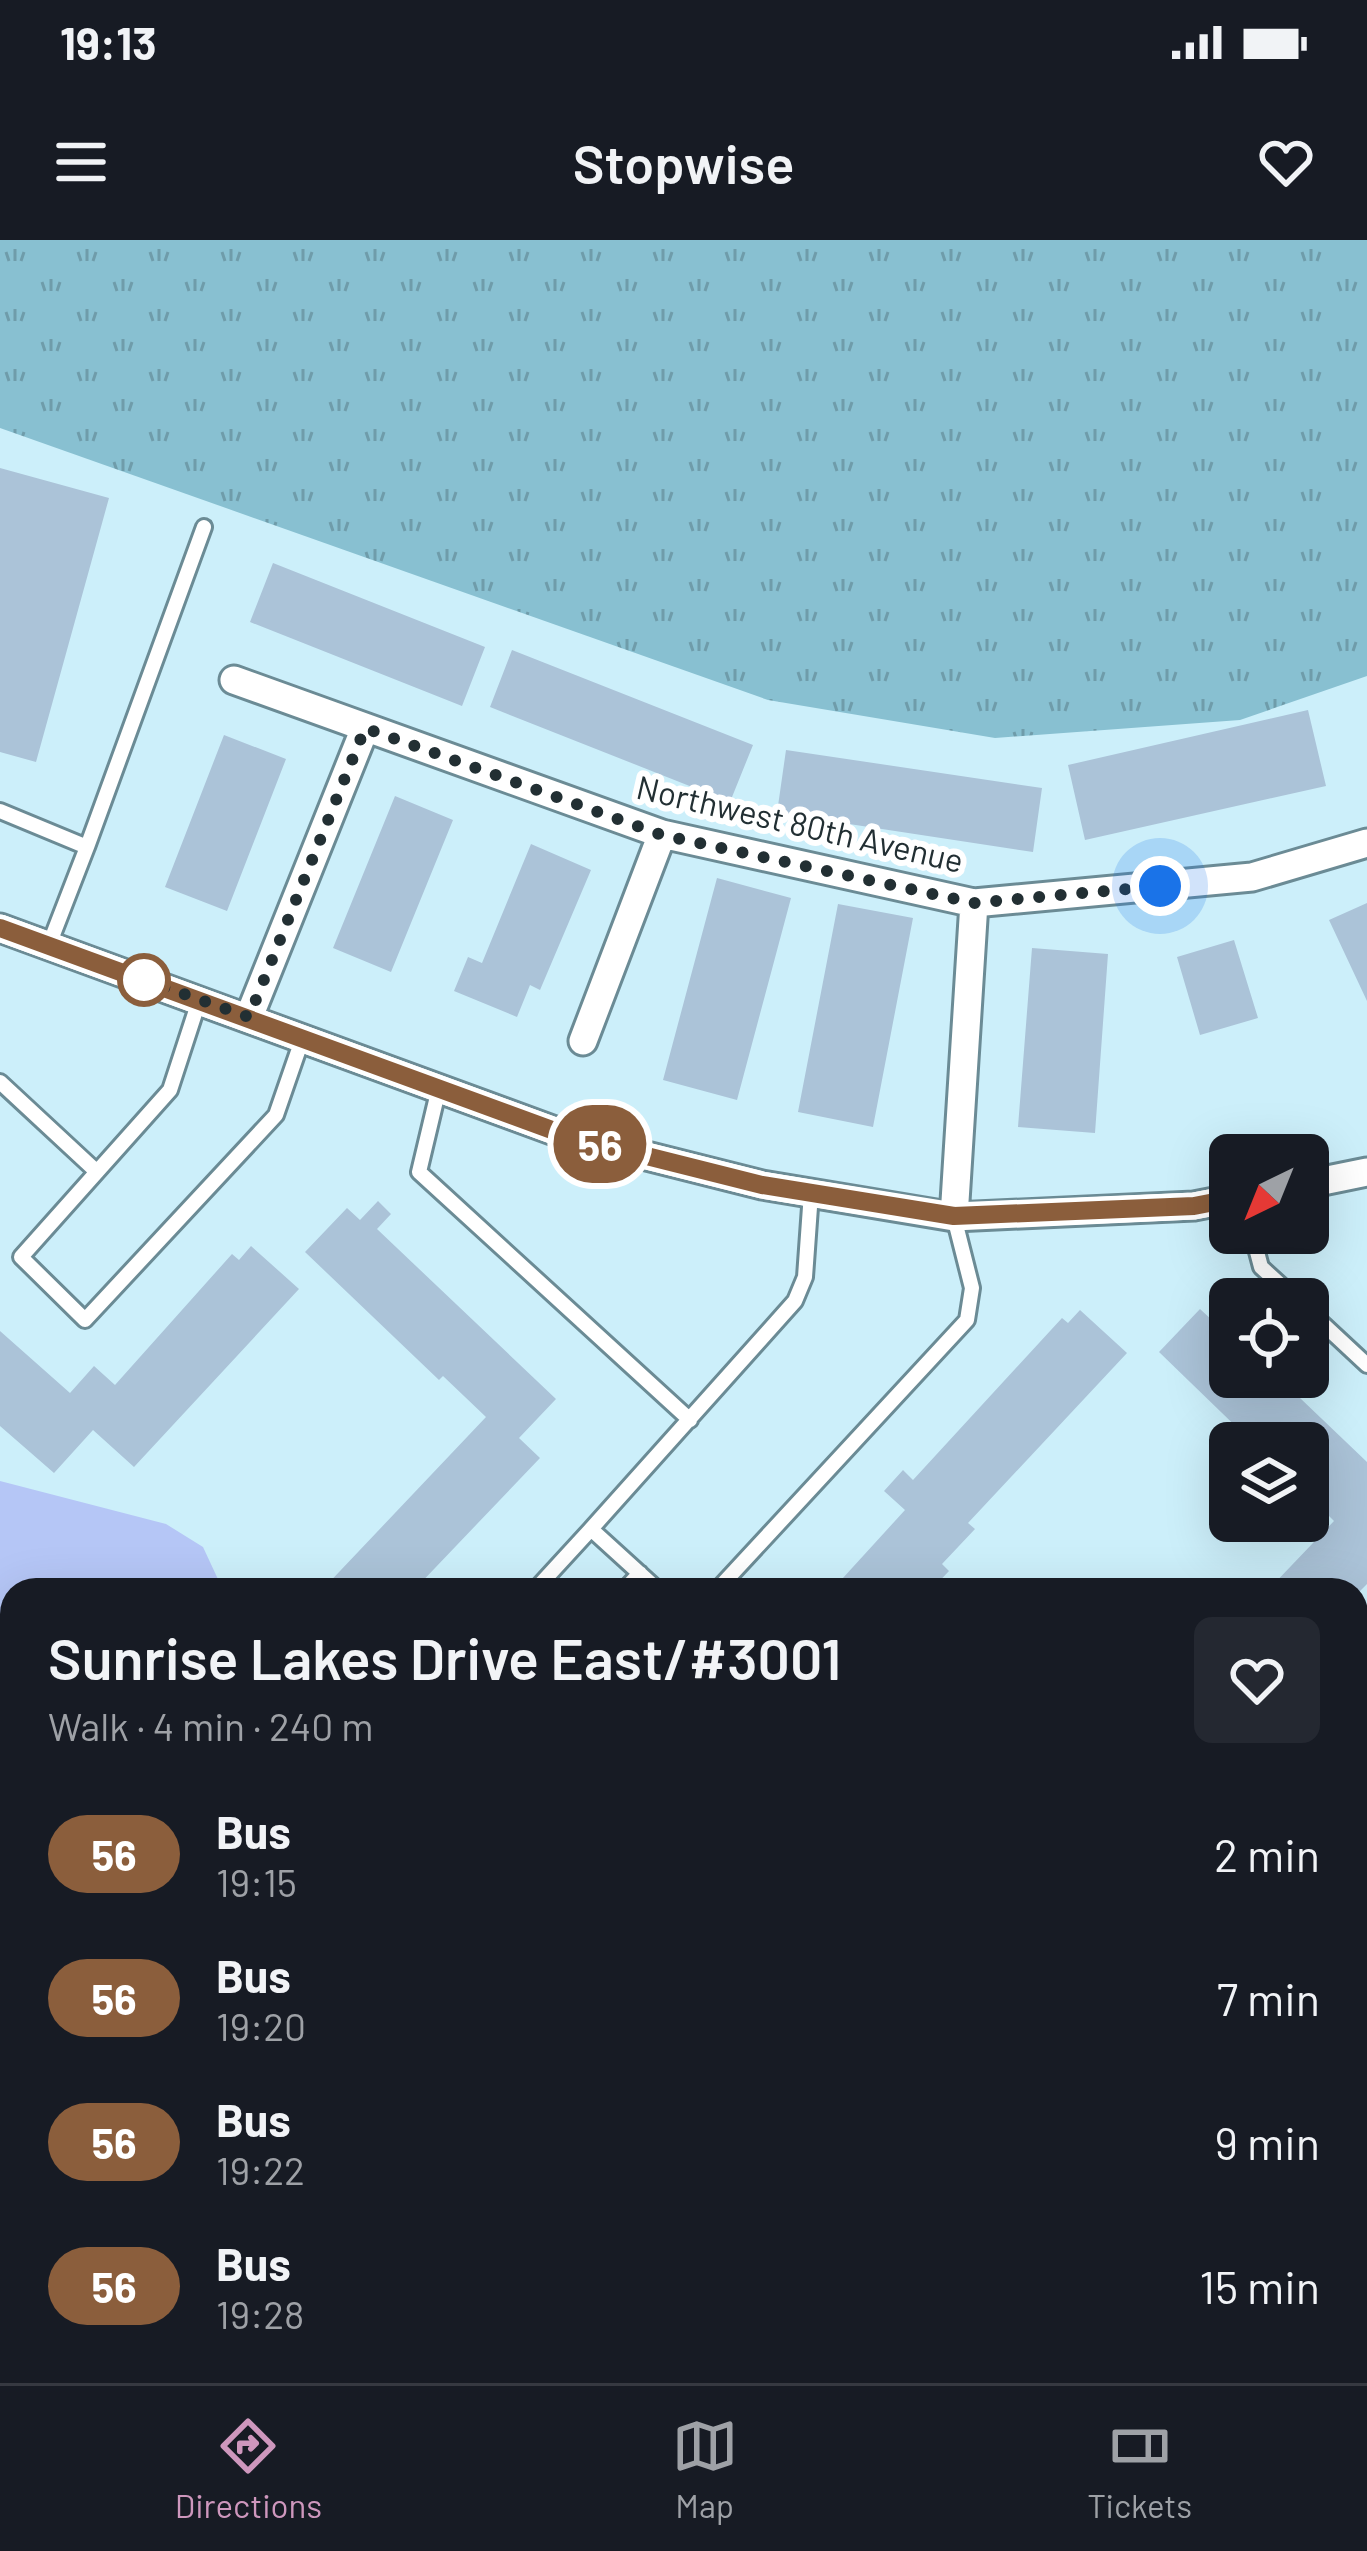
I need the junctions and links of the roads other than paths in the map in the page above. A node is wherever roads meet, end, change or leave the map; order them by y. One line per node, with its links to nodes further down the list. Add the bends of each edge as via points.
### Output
1 (203, 526): 7 (lane)
2 (234, 680): 3 (street, Northwest 80th Avenue)
3 (365, 728): 5 (street, Northwest 80th Avenue); 12 (street)
4 (0, 811): 7 (lane)
5 (662, 835): 8 (street, Northwest 80th Avenue); 14 (street)
6 (1367, 843): 8 (street, Northwest 80th Avenue, via 1252,878)
7 (87, 847): 10 (lane)
8 (974, 903): 22 (street)
9 (0, 928): 10 (street)
10 (49, 945): 11 (street)
11 (199, 1000): 12 (street); 17 (lane, via 170,1090)
12 (249, 1017): 13 (street)
13 (303, 1037): 16 (street); 17 (lane, via 276,1115 85,1319 21,1257)
14 (583, 1041)
15 (0, 1082): 17 (lane)
16 (439, 1088): 20 (street, via 571,1137); 25 (lane, via 419,1172)
17 (97, 1172)
18 (1367, 1172): 19 (street)
19 (1329, 1180)
20 (811, 1193): 22 (street); 25 (lane, via 805,1277 795,1301)
21 (1209, 1203): 22 (street)
22 (954, 1216): 31 (lane, via 972,1288 967,1320)
23 (1329, 1330): 24 (lane)
24 (1367, 1365)
25 (690, 1420): 26 (lane)
26 (592, 1529): 27 (lane); 28 (lane)
27 (640, 1574): 29 (lane); 30 (lane)
28 (546, 1578)
29 (636, 1578)
30 (644, 1578)
31 (728, 1578)

